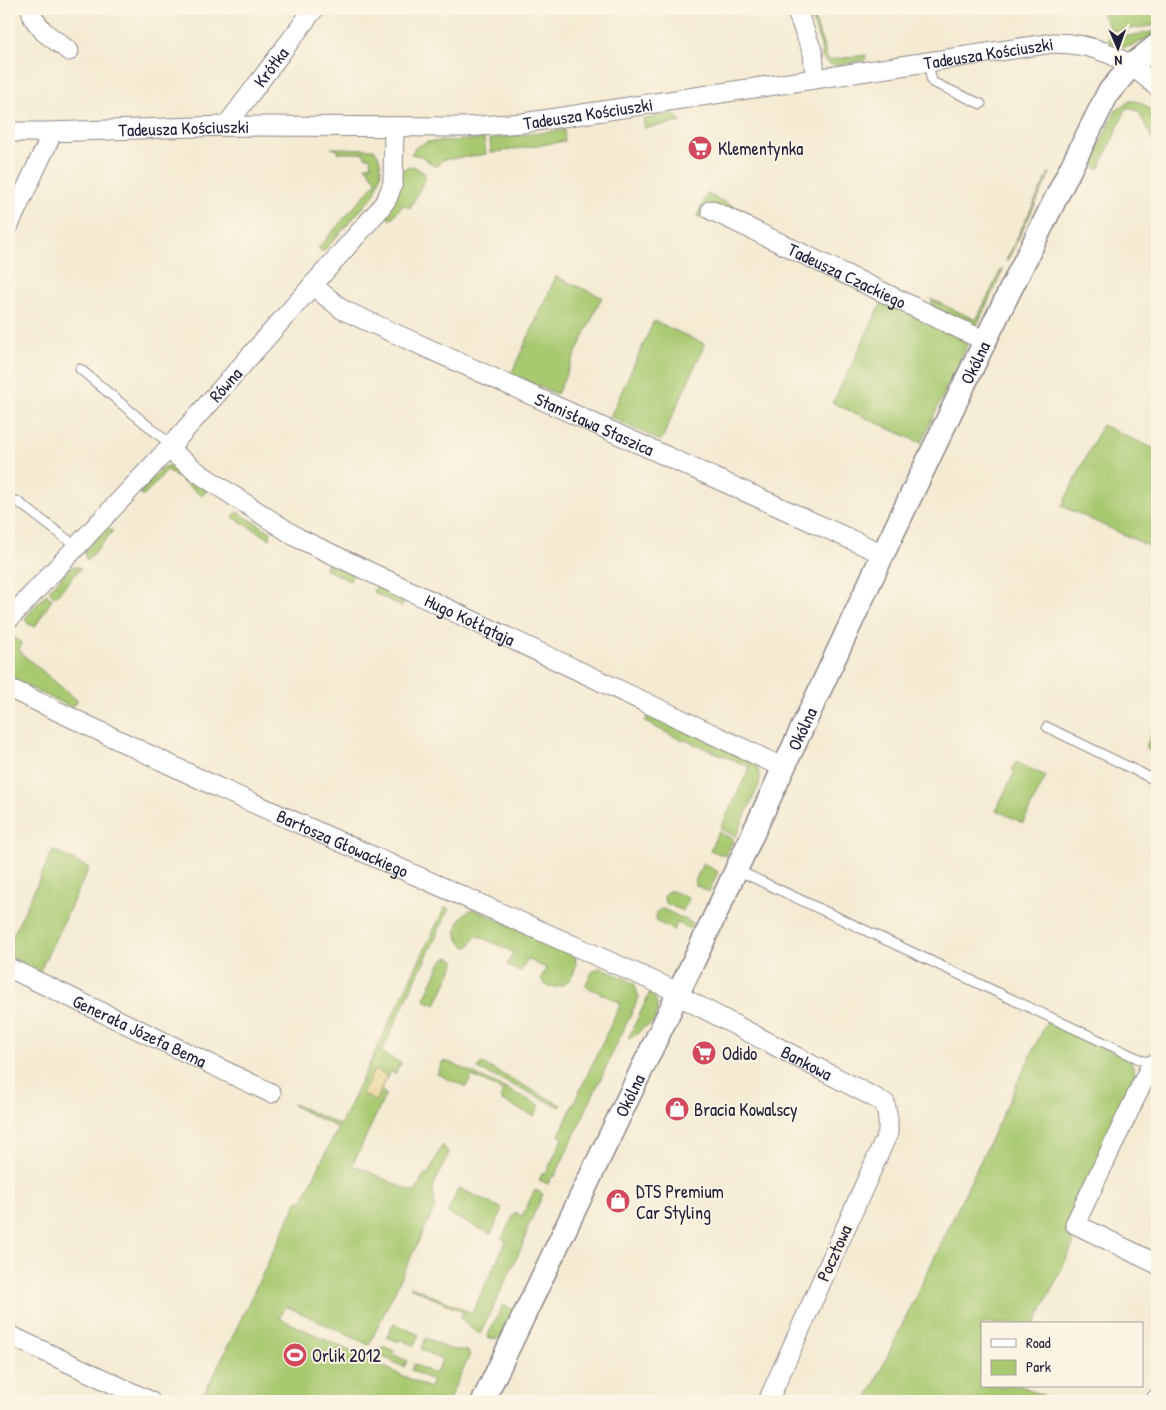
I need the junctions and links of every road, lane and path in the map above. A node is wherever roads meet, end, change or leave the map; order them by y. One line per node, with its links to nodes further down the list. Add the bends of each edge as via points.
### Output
1 (31, 9): 5 (street, via 33,18 44,32)
2 (314, 9): 11 (street, Krótka)
3 (796, 9): 8 (street, via 812,53)
4 (1156, 46): 7 (street)
5 (68, 51)
6 (928, 62): 7 (street, Tadeusza Kościuszki, via 1070,43 1092,47); 8 (street, Tadeusza Kościuszki); 10 (lane, via 932,82)
7 (1132, 65): 9 (street, Tadeusza Kościuszki); 18 (street, Okólna, via 1108,93)
8 (815, 78): 12 (street, Tadeusza Kościuszki, via 523,122)
9 (1157, 87)
10 (980, 104)
11 (226, 126): 12 (street, Tadeusza Kościuszki); 14 (street, Tadeusza Kościuszki)
12 (394, 128): 17 (street, Równa, via 392,183 387,199)
13 (9, 132): 14 (street, Tadeusza Kościuszki)
14 (49, 132): 16 (street, via 49,140)
15 (711, 210): 18 (street, Tadeusza Czackiego)
16 (9, 225)
17 (312, 285): 20 (street, Równa); 23 (street, Stanisława Staszica, via 344,310)
18 (985, 341): 23 (street, Okólna)
19 (80, 369): 20 (lane)
20 (170, 447): 22 (street, Równa); 27 (street, Hugo Kołłątaja, via 211,481 298,538)
21 (17, 501): 22 (lane)
22 (76, 546): 24 (street, Równa)
23 (883, 554): 27 (street, Okólna)
24 (9, 619)
25 (9, 688): 31 (street, Bartosza Głowackiego, via 217,787)
26 (1047, 727): 28 (lane)
27 (784, 768): 29 (street, Okólna)
28 (1157, 781)
29 (736, 870): 31 (street, Okólna); 32 (lane)
30 (9, 968): 33 (street, Generała Józefa Bema)
31 (678, 992): 34 (street, Bankowa, via 687,1000); 39 (street, Okólna)
32 (1154, 1066): 35 (street, via 1075,1224)
33 (271, 1093)
34 (885, 1104): 40 (street, Pocztowa, via 888,1134)
35 (1157, 1264)
36 (9, 1335): 38 (street)
37 (1157, 1398): 41 (street)
38 (150, 1401)
39 (483, 1401)
40 (768, 1401)
41 (1155, 1401)

